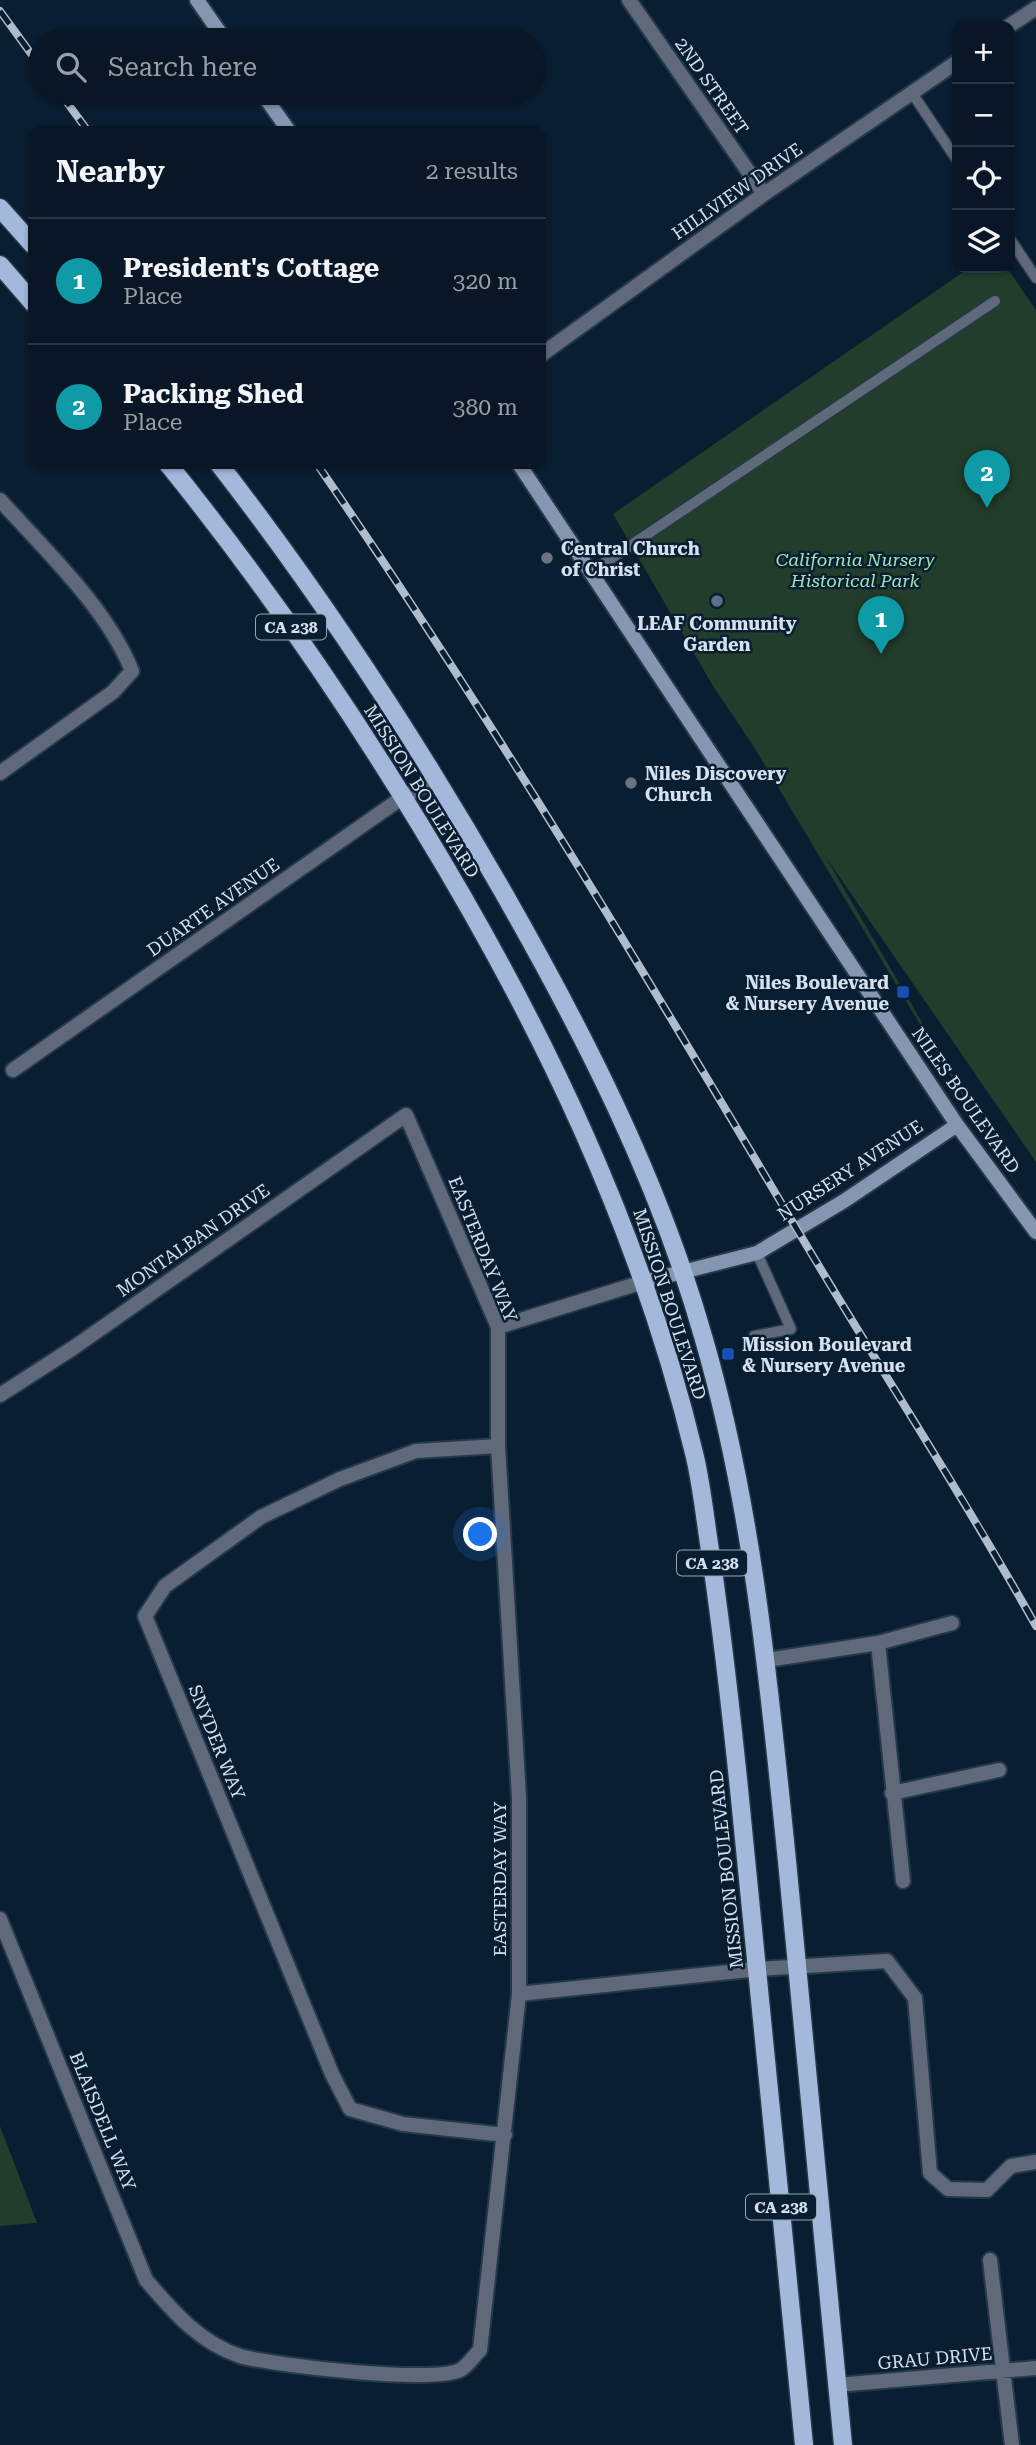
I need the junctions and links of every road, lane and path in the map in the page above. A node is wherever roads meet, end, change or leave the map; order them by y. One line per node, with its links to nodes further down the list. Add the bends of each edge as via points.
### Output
1 (197, 0): 5 (main road)
2 (629, 0): 11 (street, 2ND STREET)
3 (1036, 8): 4 (street)
4 (1015, 22)
5 (217, 28)
6 (952, 65): 7 (street, HILLVIEW DRIVE)
7 (912, 93): 10 (lane); 11 (street, HILLVIEW DRIVE)
8 (271, 105): 9 (main road)
9 (285, 126)
10 (952, 153)
11 (764, 194): 19 (street, HILLVIEW DRIVE)
12 (0, 208): 13 (main road)
13 (28, 239)
14 (1015, 246): 16 (lane)
15 (0, 265): 17 (main road)
16 (1036, 278)
17 (28, 297)
18 (995, 301): 24 (lane)
19 (546, 351)
20 (172, 469): 27 (main road, MISSION BOULEVARD / CA 238, via 275,605)
21 (223, 469): 26 (main road, MISSION BOULEVARD / CA 238, via 302,576)
22 (522, 469): 24 (main road, NILES BOULEVARD)
23 (0, 500): 25 (street, via 121,645 132,671 113,692)
24 (591, 572): 30 (main road, NILES BOULEVARD)
25 (0, 773)
26 (437, 779): 27 (street, DUARTE AVENUE); 33 (main road, MISSION BOULEVARD / CA 238, via 531,941 606,1086 648,1175)
27 (403, 797): 28 (street, DUARTE AVENUE); 34 (main road, MISSION BOULEVARD / CA 238, via 494,951 552,1061 612,1196)
28 (13, 1070)
29 (406, 1115): 35 (street, EASTERDAY WAY); 37 (street, MONTALBAN DRIVE)
30 (957, 1125): 31 (main road, NILES BOULEVARD); 32 (main road, NURSERY AVENUE)
31 (1036, 1232)
32 (757, 1253): 33 (main road, NURSERY AVENUE); 36 (lane, via 791,1329)
33 (682, 1273): 34 (main road, NURSERY AVENUE); 41 (main road, MISSION BOULEVARD / CA 238, via 703,1336 730,1448)
34 (643, 1282): 35 (street); 47 (main road, MISSION BOULEVARD / CA 238, via 666,1345 697,1466 726,1661)
35 (498, 1327): 38 (street, EASTERDAY WAY)
36 (754, 1336)
37 (0, 1395)
38 (498, 1446): 48 (street, EASTERDAY WAY, via 519,1798); 49 (street, SNYDER WAY, via 416,1451 295,1500 261,1517 165,1586 145,1616 326,2061 351,2109 403,2123)
39 (951, 1623): 40 (street)
40 (878, 1643): 41 (street); 43 (street)
41 (766, 1660): 46 (main road, MISSION BOULEVARD / CA 238)
42 (999, 1770): 43 (street)
43 (892, 1793): 44 (street)
44 (903, 1881)
45 (0, 1919): 52 (street, BLAISDELL WAY, via 146,2280)
46 (797, 1966): 47 (street); 50 (street, via 887,1961 915,1998 930,2174 948,2189 988,2190 1011,2165); 55 (main road, MISSION BOULEVARD / CA 238)
47 (758, 1969): 48 (street); 56 (main road, MISSION BOULEVARD / CA 238)
48 (519, 1994): 49 (street, EASTERDAY WAY)
49 (505, 2135): 52 (street, EASTERDAY WAY, via 480,2350 461,2371 425,2375 316,2368 238,2356)
50 (1036, 2162)
51 (990, 2260): 54 (street)
52 (187, 2327)
53 (1036, 2368): 54 (street, GRAU DRIVE)
54 (1003, 2372): 55 (street, GRAU DRIVE); 58 (street)
55 (837, 2385): 57 (main road, MISSION BOULEVARD / CA 238)
56 (804, 2445)
57 (843, 2445)
58 (1012, 2445)

